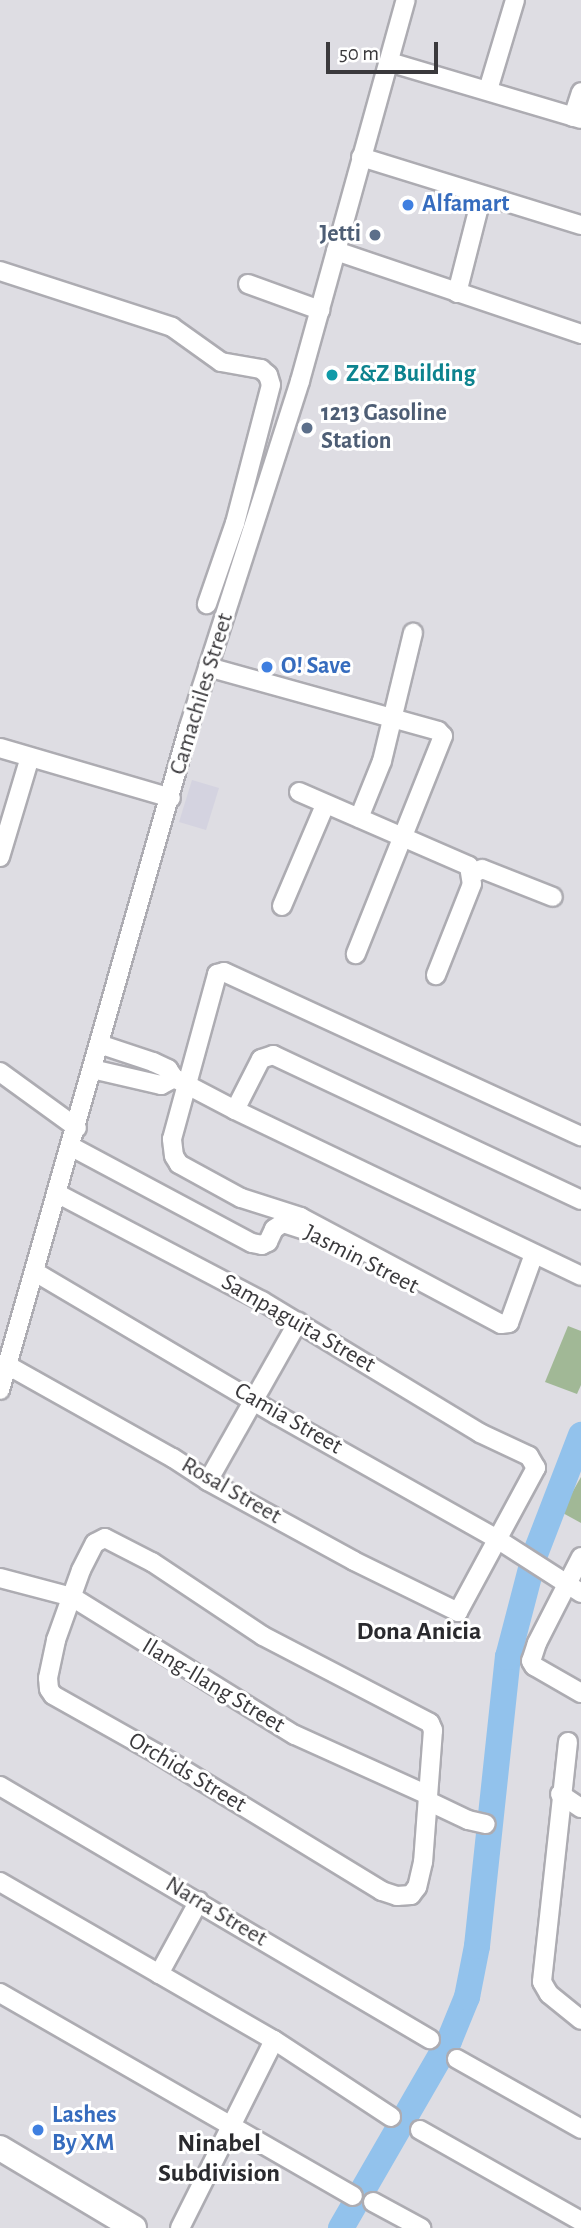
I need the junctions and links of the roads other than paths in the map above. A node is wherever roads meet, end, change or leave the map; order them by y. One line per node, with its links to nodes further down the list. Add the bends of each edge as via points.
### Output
1 (406, 0): 3 (street, Camachiles Street)
2 (515, 0): 4 (street)
3 (388, 62): 4 (street); 7 (street, Camachiles Street)
4 (488, 90): 6 (street)
5 (581, 92): 6 (street)
6 (577, 118)
7 (361, 157): 8 (street); 10 (street, Camachiles Street)
8 (482, 195): 9 (street); 13 (street)
9 (581, 225)
10 (336, 251): 13 (street); 14 (street, Camachiles Street)
11 (0, 271): 16 (street, via 172,327 221,362 261,369 268,375 271,385 235,523)
12 (248, 284): 14 (street)
13 (457, 293): 15 (street)
14 (320, 310): 18 (street, Camachiles Street)
15 (581, 334)
16 (206, 604)
17 (413, 632): 19 (street)
18 (208, 667): 19 (street); 23 (street, Camachiles Street)
19 (391, 720): 25 (street, via 382,761); 26 (street, via 443,736)
20 (0, 748): 21 (street)
21 (30, 757): 23 (street); 27 (street)
22 (299, 792): 24 (street)
23 (171, 798): 33 (street, Camachiles Street)
24 (325, 805): 25 (street); 30 (street)
25 (359, 818): 26 (street)
26 (403, 840): 28 (street); 31 (street)
27 (0, 857)
28 (471, 870): 29 (street, via 482,869); 32 (street, via 472,884)
29 (553, 897)
30 (282, 906)
31 (356, 954)
32 (436, 975)
33 (99, 1044): 34 (street, Camachiles Street); 36 (street, via 153,1062)
34 (92, 1069): 36 (street, via 161,1085); 38 (street, Camachiles Street)
35 (0, 1072): 38 (street)
36 (180, 1081): 37 (street); 39 (street, via 217,974 224,972); 43 (street, via 174,1156 179,1164 241,1198 301,1217 500,1324 509,1323)
37 (235, 1110): 42 (street, via 261,1059 273,1055); 43 (street)
38 (77, 1128): 40 (street, Camachiles Street)
39 (581, 1136)
40 (72, 1146): 41 (street, Camachiles Street); 47 (street, Jasmin Street, via 252,1244 262,1245 277,1225 290,1223)
41 (58, 1194): 44 (street, Camachiles Street); 46 (street, Sampaguita Street)
42 (581, 1200)
43 (534, 1254): 45 (street)
44 (35, 1272): 48 (street, Camachiles Street); 50 (street, Camia Street)
45 (581, 1276)
46 (298, 1322): 50 (street); 52 (street, Sampaguita Street, via 534,1461 536,1468)
47 (509, 1336)
48 (7, 1365): 49 (street, Camachiles Street); 51 (street, Rosal Street)
49 (0, 1390)
50 (255, 1401): 51 (street); 52 (street, Camia Street)
51 (208, 1481): 52 (street, Rosal Street, via 458,1612)
52 (497, 1539): 55 (street, Camia Street)
53 (581, 1557): 55 (street)
54 (0, 1578): 56 (street, Ilang-Ilang Street)
55 (574, 1588): 57 (street, via 531,1661)
56 (72, 1597): 61 (street, Ilang-Ilang Street, via 295,1735); 61 (street, via 95,1543 105,1538 114,1541 263,1636 430,1723); 61 (street, Orchids Street, via 50,1668 53,1695 382,1891 411,1895 417,1887)
57 (581, 1693)
58 (568, 1742): 60 (street)
59 (0, 1786): 65 (street, Narra Street)
60 (560, 1794): 62 (street); 68 (street, via 542,1982 558,2003)
61 (428, 1798): 63 (street, Ilang-Ilang Street, via 468,1820)
62 (581, 1808)
63 (486, 1824)
64 (0, 1882): 66 (street)
65 (199, 1902): 66 (street); 69 (street, Narra Street)
66 (159, 1973): 70 (street)
67 (0, 1993): 73 (street)
68 (581, 2020)
69 (430, 2039)
70 (274, 2040): 72 (street); 73 (street)
71 (457, 2059): 74 (street)
72 (391, 2116)
73 (232, 2124): 77 (street); 81 (street)
74 (581, 2129)
75 (420, 2130): 79 (street)
76 (0, 2148): 80 (highway)
77 (353, 2196)
78 (373, 2202): 82 (street)
79 (581, 2221)
80 (134, 2228)
81 (180, 2228)
82 (421, 2228)

